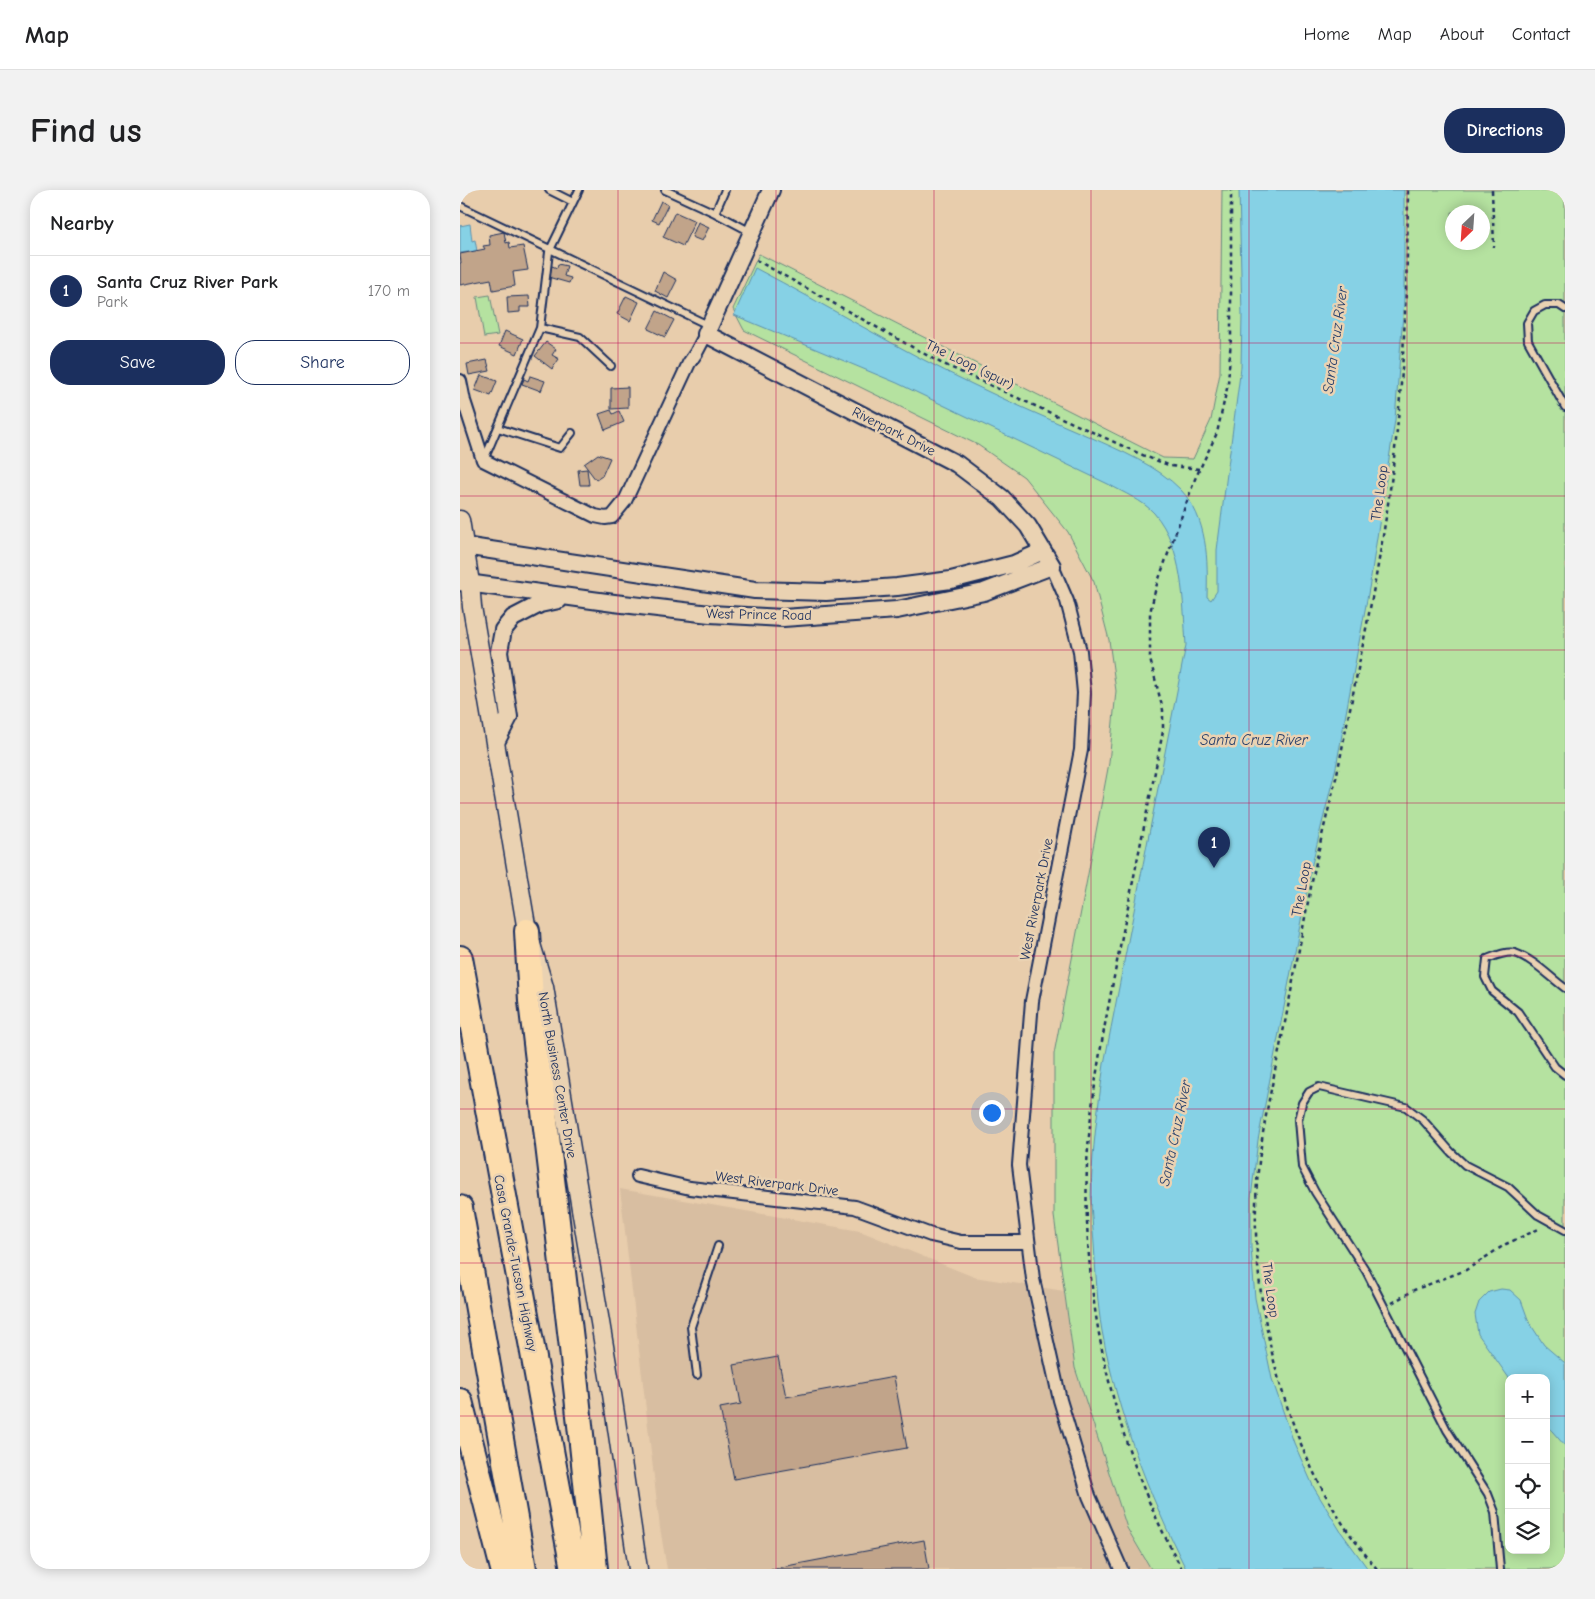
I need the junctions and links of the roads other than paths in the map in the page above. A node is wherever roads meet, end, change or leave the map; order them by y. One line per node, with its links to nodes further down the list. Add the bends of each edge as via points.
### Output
1 (549, 190): 6 (lane)
2 (580, 190): 6 (lane)
3 (665, 190): 8 (lane)
4 (725, 190): 8 (lane)
5 (771, 190): 9 (street)
6 (574, 202): 10 (lane)
7 (460, 206): 10 (lane)
8 (715, 213): 9 (lane)
9 (751, 232): 13 (street)
10 (551, 249): 12 (lane); 13 (lane)
11 (1565, 309): 16 (lane, via 1559,305 1545,305 1534,312 1527,323 1528,341)
12 (540, 328): 14 (lane, via 580,337); 17 (lane)
13 (707, 330): 19 (street, via 625,501 612,517 595,516); 22 (street, Riverpark Drive, via 957,464 1002,498 1028,526)
14 (611, 366)
15 (460, 381): 19 (street)
16 (1565, 407)
17 (498, 428): 18 (lane, via 560,448); 19 (lane)
18 (572, 433)
19 (483, 460)
20 (460, 520): 21 (main road, North Business Center Drive)
21 (462, 545): 22 (street, West Prince Road, via 755,590 826,592 952,580 1014,564); 24 (main road, North Business Center Drive)
22 (1043, 551): 23 (street, Riverpark Drive)
23 (1052, 566): 25 (street, West Prince Road, via 984,592 897,610 784,618 710,614); 34 (street, West Riverpark Drive, via 1074,624 1084,693 1081,750 1032,1001 1019,1165)
24 (465, 582): 25 (street, West Prince Road); 26 (main road, North Business Center Drive)
25 (575, 598): 26 (street, via 540,604 513,618 503,630 499,652 509,717)
26 (496, 742): 27 (main road, North Business Center Drive)
27 (527, 931): 41 (highway, via 531,1001); 42 (main road, North Business Center Drive, via 544,987)
28 (460, 958): 40 (highway, Casa Grande-Tucson Highway)
29 (1565, 988): 30 (lane, via 1530,961 1513,953 1487,959 1485,977 1492,991 1518,1012 1555,1067)
30 (1565, 1075)
31 (638, 1176): 34 (street, West Riverpark Drive, via 690,1188 855,1207 931,1236 961,1242)
32 (460, 1208): 39 (highway)
33 (1565, 1230): 44 (lane, via 1538,1215 1508,1187 1465,1165 1423,1120 1406,1107 1319,1087 1309,1092 1302,1104 1298,1120 1302,1167 1366,1271 1448,1430 1488,1494 1495,1512)
34 (1027, 1242): 43 (street, West Riverpark Drive, via 1039,1313 1060,1400 1088,1496)
35 (718, 1246): 36 (lane, via 691,1328)
36 (697, 1375)
37 (460, 1402): 38 (highway)
38 (503, 1569)
39 (524, 1569)
40 (573, 1569)
41 (595, 1569)
42 (638, 1569)
43 (1121, 1569)
44 (1500, 1569)

